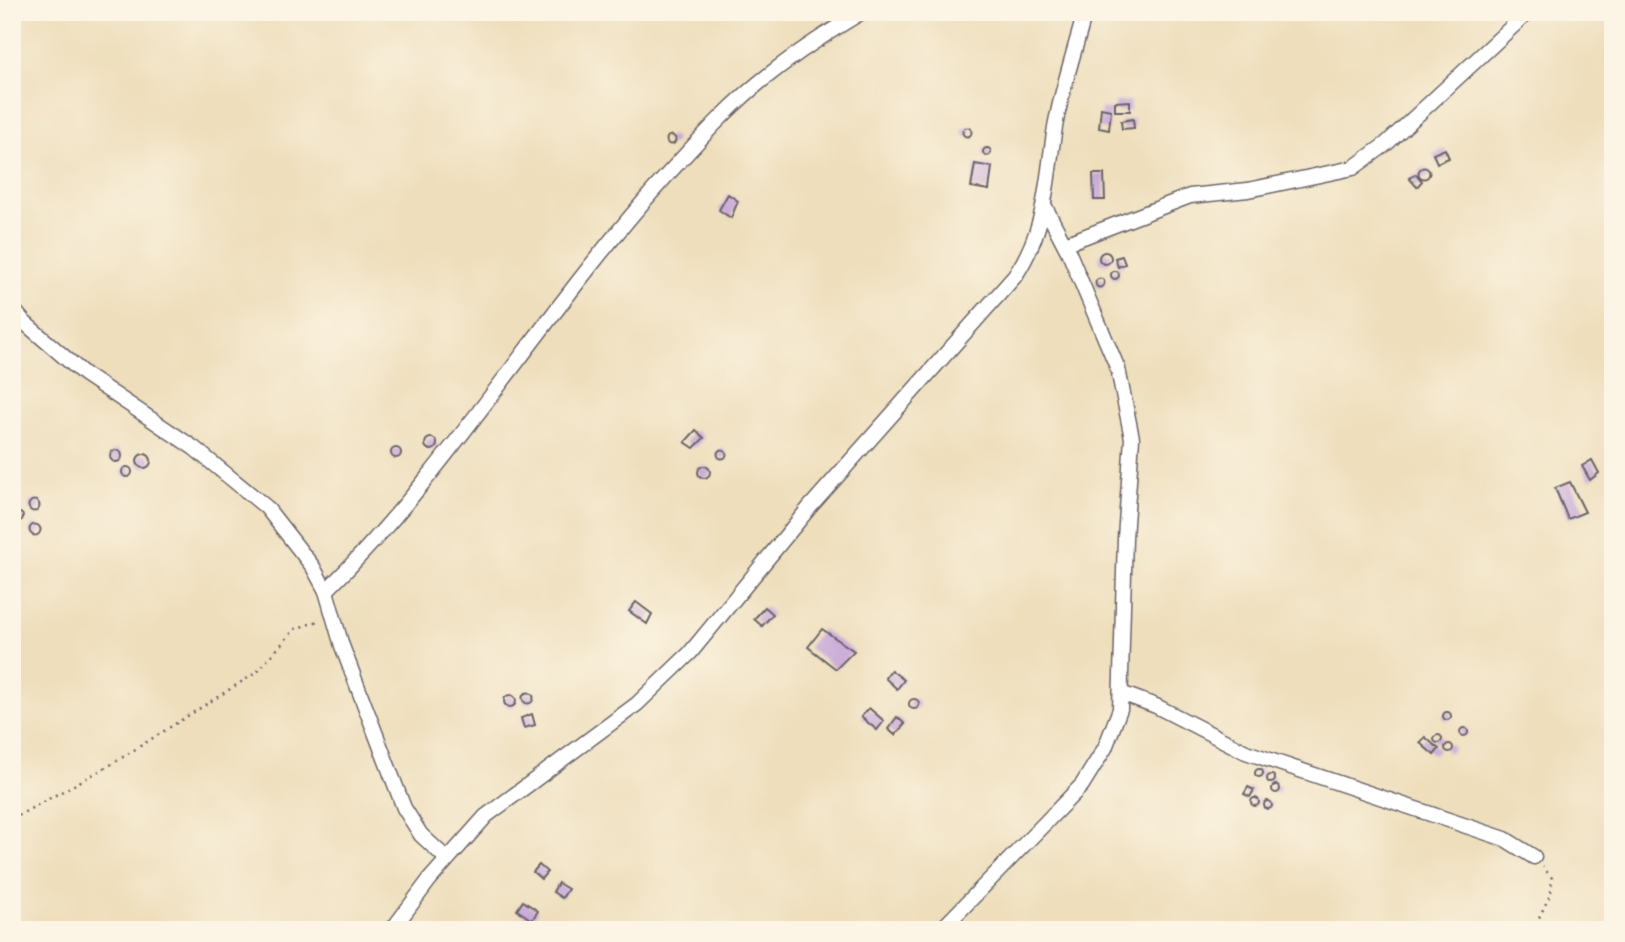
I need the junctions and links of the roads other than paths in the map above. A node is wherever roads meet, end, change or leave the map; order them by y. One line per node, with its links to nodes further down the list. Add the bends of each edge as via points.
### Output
1 (862, 12): 7 (street, via 768,75 709,130 589,266 373,545)
2 (1085, 12): 4 (street, via 1055,125)
3 (1528, 12): 5 (street, via 1386,144 1353,168 1248,190 1189,196)
4 (1044, 205): 5 (street); 10 (street, via 1029,254 1015,276 809,508 690,653 637,704 486,816)
5 (1065, 244): 8 (street, via 1118,369 1132,438)
6 (12, 308): 7 (street, via 84,374 194,448 266,507)
7 (327, 591): 10 (street, via 332,618 404,808 421,835)
8 (1121, 693): 9 (street, via 1246,752 1505,839); 12 (street, via 1115,728 1082,785)
9 (1534, 857)
10 (447, 859): 11 (street)
11 (392, 930)
12 (942, 930)

